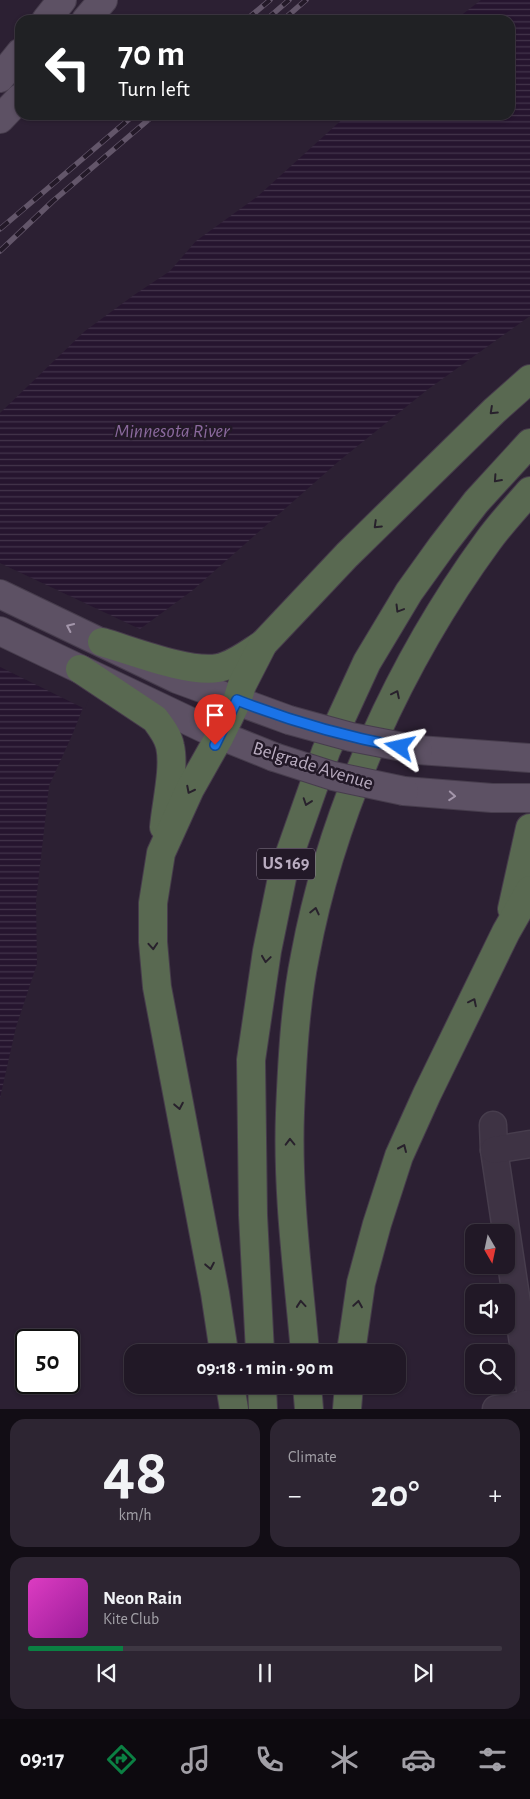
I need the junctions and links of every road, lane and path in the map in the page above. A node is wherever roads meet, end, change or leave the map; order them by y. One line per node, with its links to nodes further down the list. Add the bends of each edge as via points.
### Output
1 (62, 0): 3 (main road)
2 (103, 0): 4 (main road)
3 (50, 15)
4 (90, 15)
5 (15, 59): 6 (main road)
6 (0, 78)
7 (15, 103): 8 (main road)
8 (0, 119)
9 (530, 379): 15 (highway, one-way to 15, via 347,555)
10 (530, 443): 29 (highway, US 169, one-way to 29, via 476,502 442,546 409,592 367,662 326,751 283,873 267,951 251,1060 253,1215)
11 (530, 491): 30 (highway, US 169, one-way to 11, via 291,1195 290,1114 304,957 322,884 346,810 408,669 444,606 489,540)
12 (6, 597): 14 (main road, one-way to 12)
13 (0, 631): 16 (main road)
14 (102, 642): 17 (highway)
15 (263, 644): 17 (highway, via 220,667); 18 (highway)
16 (80, 669): 19 (highway)
17 (181, 672): 18 (main road, Belgrade Avenue)
18 (237, 700): 20 (highway); 21 (main road, Belgrade Avenue, bridge, via 289,720 351,737 418,750)
19 (158, 713): 20 (main road, Belgrade Avenue); 24 (highway, via 170,746 171,764)
20 (220, 736): 22 (main road, Belgrade Avenue, one-way to 22, bridge, via 333,776 404,791); 24 (highway, one-way to 24, via 190,789)
21 (530, 758)
22 (530, 798)
23 (530, 828): 26 (highway)
24 (161, 853): 28 (highway, one-way to 28, via 153,903 152,942 157,987)
25 (530, 890): 26 (highway)
26 (506, 932): 31 (highway, one-way to 26, via 361,1283 399,1156)
27 (530, 1144): 32 (street, via 493,1137)
28 (223, 1344)
29 (260, 1344)
30 (304, 1344)
31 (352, 1344)
32 (530, 1390)
33 (232, 1394): 38 (highway)
34 (262, 1394): 39 (highway)
35 (308, 1394): 40 (highway)
36 (349, 1394): 41 (highway)
37 (530, 1403): 42 (street)
38 (234, 1409)
39 (263, 1409)
40 (309, 1409)
41 (348, 1409)
42 (496, 1409)

